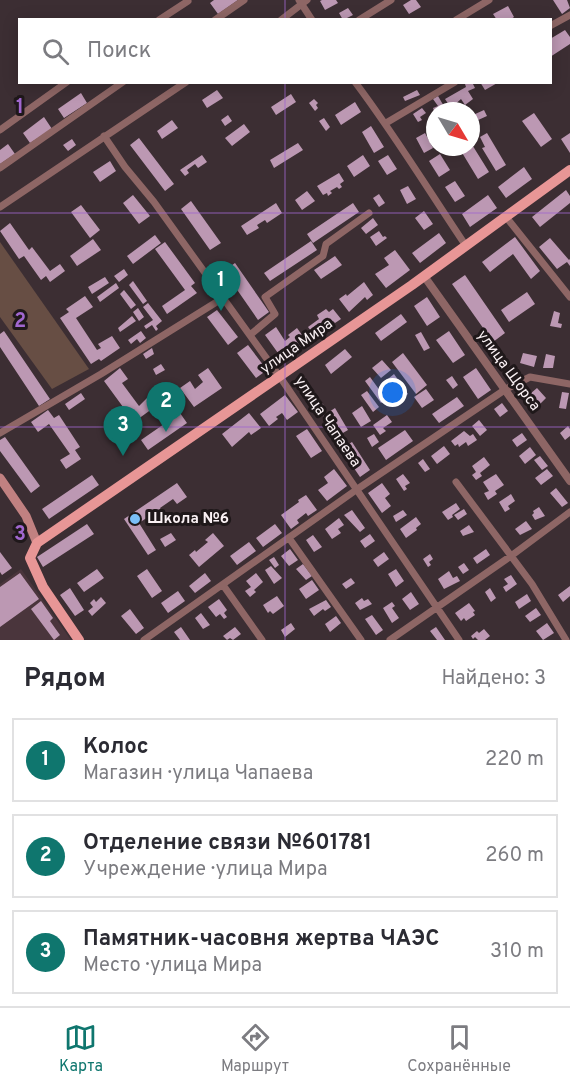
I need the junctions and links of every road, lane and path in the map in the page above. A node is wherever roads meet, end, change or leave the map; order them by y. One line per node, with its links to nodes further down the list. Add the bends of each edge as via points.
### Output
1 (244, 0): 8 (street)
2 (392, 0): 11 (street)
3 (489, 0): 12 (street)
4 (188, 1): 7 (street)
5 (303, 1): 9 (street); 10 (street)
6 (570, 15): 13 (street)
7 (162, 18)
8 (218, 18)
9 (283, 18)
10 (311, 18)
11 (362, 18)
12 (459, 18)
13 (552, 25)
14 (65, 84): 20 (street)
15 (120, 84): 22 (street)
16 (183, 84): 21 (street)
17 (357, 84): 19 (street)
18 (452, 84): 19 (street)
19 (386, 123): 27 (street)
20 (0, 130)
21 (104, 136): 24 (street); 30 (street, улица Чапаева)
22 (0, 168)
23 (570, 170): 26 (main road, улица Мира)
24 (0, 207)
25 (369, 213): 31 (street, via 326,244 323,256 265,297 275,314)
26 (506, 217): 27 (main road, улица Мира); 29 (street)
27 (466, 246): 28 (main road, улица Мира)
28 (424, 276): 32 (main road, улица Мира); 34 (street, улица Щорса)
29 (570, 297)
30 (223, 298): 31 (street, улица Чапаева); 35 (street)
31 (250, 335): 32 (street, улица Чапаева)
32 (280, 377): 39 (street, улица Чапаева); 42 (main road, улица Мира)
33 (570, 384): 34 (street, via 530,376)
34 (506, 389): 37 (street, улица Щорса); 39 (street)
35 (0, 433)
36 (0, 478): 42 (main road, via 26,516)
37 (570, 481)
38 (456, 482): 43 (street)
39 (356, 490): 41 (street); 45 (street, улица Чапаева)
40 (570, 512): 43 (street)
41 (289, 538): 44 (street); 51 (street)
42 (37, 543): 47 (main road, via 30,558 43,587)
43 (511, 556): 45 (street); 54 (street)
44 (223, 585): 46 (street); 50 (street)
45 (436, 607): 52 (street); 53 (street, улица Чапаева)
46 (155, 632): 48 (street); 49 (street)
47 (79, 640)
48 (144, 640)
49 (160, 640)
50 (262, 640)
51 (361, 640)
52 (390, 640)
53 (459, 640)
54 (566, 640)

